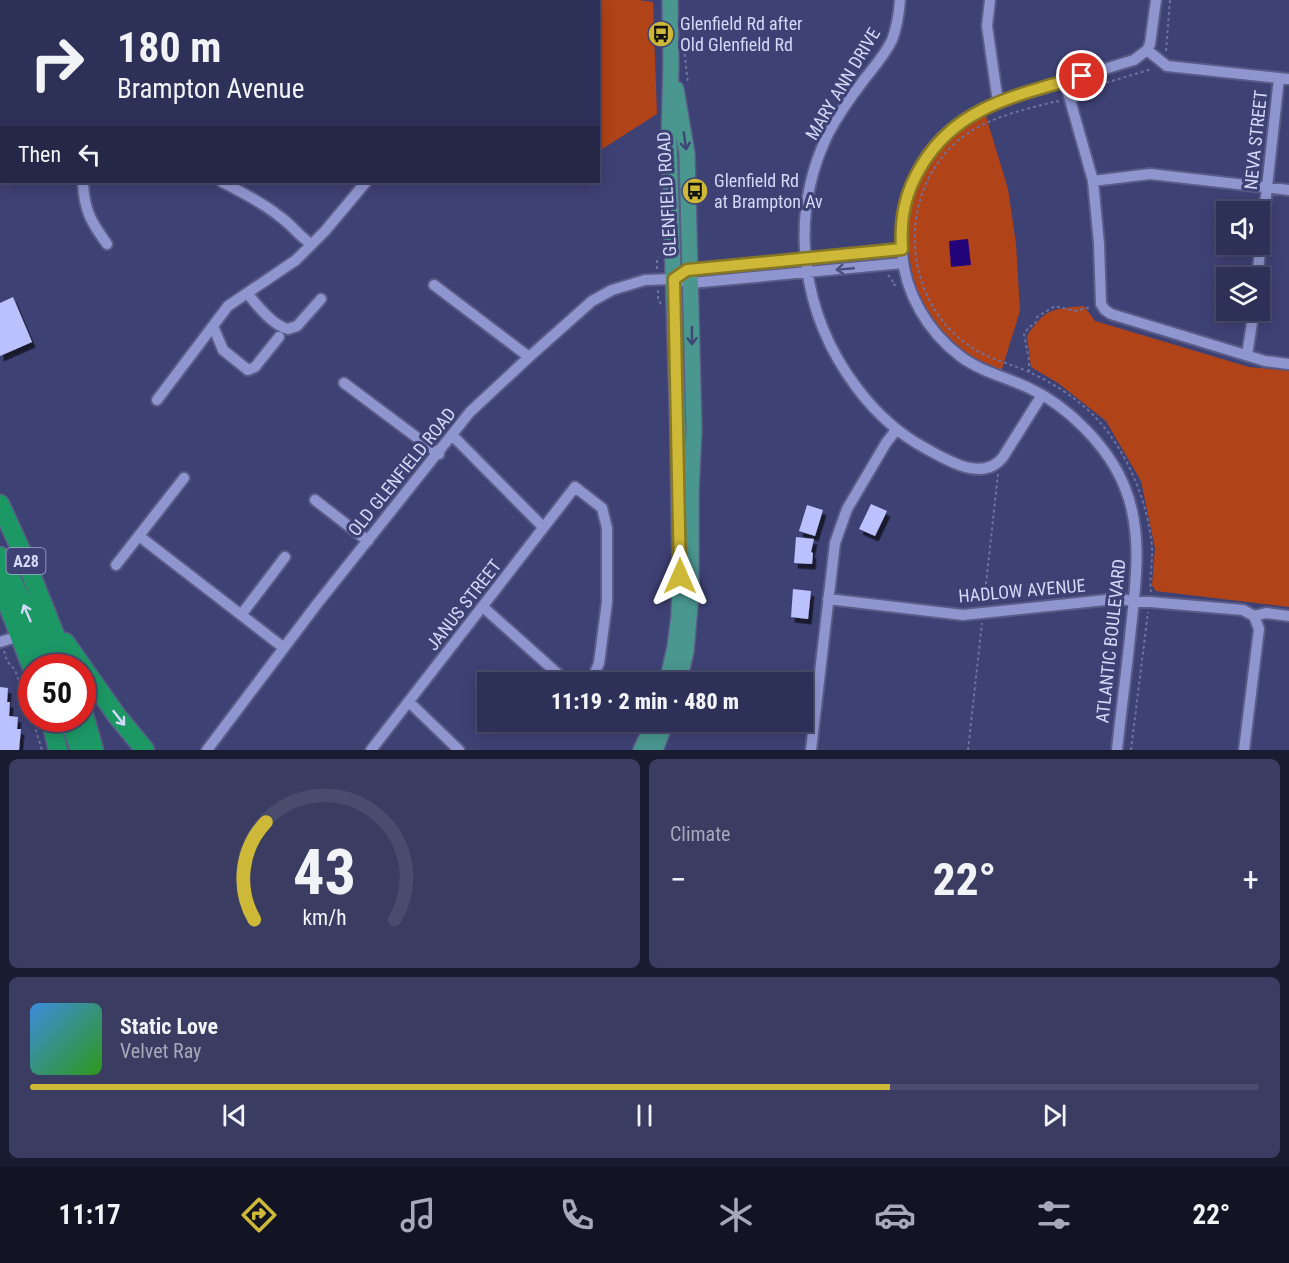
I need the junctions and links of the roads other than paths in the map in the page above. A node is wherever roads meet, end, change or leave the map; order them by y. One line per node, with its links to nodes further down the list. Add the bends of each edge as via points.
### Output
1 (670, 0): 6 (main road, GLENFIELD ROAD)
2 (900, 0): 19 (street, MARY ANN DRIVE, via 891,41 844,108 818,160 806,217)
3 (990, 0): 9 (street, via 987,26)
4 (1156, 0): 5 (street)
5 (1147, 50): 7 (street, via 1167,66); 8 (street, ATLANTIC BOULEVARD, via 1134,60)
6 (671, 63): 23 (main road, GLENFIELD ROAD, one-way to 23, via 687,154); 24 (main road, GLENFIELD ROAD, via 669,141)
7 (1284, 78): 14 (street, NEVA STREET)
8 (1065, 82): 9 (street, ATLANTIC BOULEVARD); 10 (street)
9 (998, 102): 18 (street, ATLANTIC BOULEVARD, via 949,131 927,156 905,200)
10 (1093, 180): 14 (street, via 1150,174); 31 (street, via 1101,304 1105,310)
11 (83, 183): 16 (street, via 86,211)
12 (224, 183): 17 (street, via 273,211)
13 (365, 183): 17 (street)
14 (1267, 188): 15 (street); 21 (street, NEVA STREET)
15 (1289, 190)
16 (107, 244)
17 (311, 244): 26 (street, via 282,270)
18 (902, 249): 19 (street); 20 (street, ATLANTIC BOULEVARD)
19 (806, 259): 22 (street, MARY ANN DRIVE); 23 (street)
20 (903, 263): 22 (street, one-way to 22); 35 (street, ATLANTIC BOULEVARD, via 917,306 947,344 980,369)
21 (1258, 267)
22 (807, 272): 23 (street); 37 (street, MARY ANN DRIVE, via 817,315 839,362 869,403)
23 (690, 277): 24 (street); 66 (main road, GLENFIELD ROAD, one-way to 66, via 694,431 691,594)
24 (674, 279): 32 (street, OLD GLENFIELD ROAD, via 645,280 612,290 592,301); 65 (main road, GLENFIELD ROAD, via 680,527 679,596)
25 (434, 285): 32 (street)
26 (247, 293): 27 (street, via 288,329 297,326); 29 (street, via 228,306)
27 (321, 299)
28 (1252, 321): 31 (street)
29 (213, 326): 30 (street, via 223,350 248,370 255,367); 36 (street)
30 (279, 337)
31 (1247, 355): 33 (street)
32 (529, 357): 38 (street, OLD GLENFIELD ROAD, via 470,412)
33 (1289, 364)
34 (344, 383): 39 (street)
35 (1042, 395): 37 (street, MARY ANN DRIVE, via 1003,457 989,469 951,462); 51 (street, ATLANTIC BOULEVARD, via 1072,416 1093,438 1125,488 1137,548)
36 (157, 400)
37 (896, 430): 50 (street, via 843,519 835,543)
38 (453, 436): 39 (street, OLD GLENFIELD ROAD); 43 (street)
39 (439, 454): 45 (street, OLD GLENFIELD ROAD)
40 (184, 478): 44 (street)
41 (315, 500): 45 (street)
42 (0, 504): 56 (highway, A28)
43 (543, 527): 52 (street, JANUS STREET); 64 (street, JANUS STREET, via 575,487 602,508 607,528 607,603)
44 (139, 536): 48 (street); 53 (street)
45 (368, 541): 59 (street, OLD GLENFIELD ROAD)
46 (0, 556): 61 (highway, one-way to 46)
47 (285, 557): 53 (street)
48 (116, 565)
49 (0, 585): 57 (highway, A28)
50 (828, 599): 51 (street, HADLOW AVENUE, via 963,615); 82 (street)
51 (1134, 600): 54 (street, HADLOW AVENUE, via 1243,610); 83 (street, ATLANTIC BOULEVARD)
52 (483, 607): 63 (street); 67 (street, JANUS STREET)
53 (241, 615): 59 (street)
54 (1254, 616): 55 (street, HADLOW AVENUE); 84 (street, via 1259,629)
55 (1289, 616)
56 (49, 618): 62 (highway, A28); 76 (highway, A28, one-way to 76)
57 (19, 636): 58 (street); 60 (highway, A28)
58 (0, 642)
59 (284, 648): 77 (street, OLD GLENFIELD ROAD)
60 (26, 654)
61 (43, 654)
62 (63, 654)
63 (556, 672)
64 (595, 672)
65 (669, 672)
66 (681, 672)
67 (409, 702): 78 (street, JANUS STREET); 79 (street)
68 (54, 732): 73 (highway)
69 (74, 732): 74 (highway)
70 (89, 732): 75 (highway)
71 (649, 732): 80 (main road)
72 (662, 732): 81 (main road)
73 (58, 750)
74 (80, 750)
75 (94, 750)
76 (145, 750)
77 (207, 750)
78 (371, 750)
79 (459, 750)
80 (641, 750)
81 (655, 750)
82 (811, 750)
83 (1117, 750)
84 (1244, 750)

